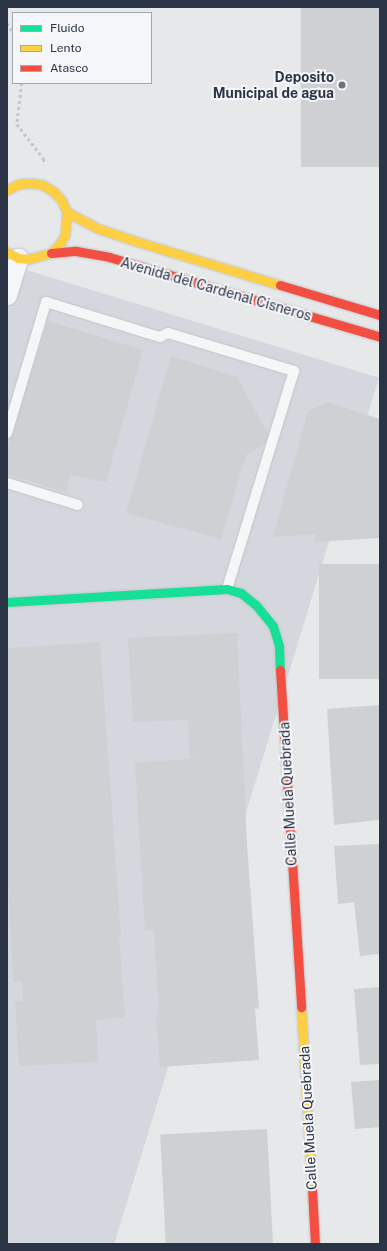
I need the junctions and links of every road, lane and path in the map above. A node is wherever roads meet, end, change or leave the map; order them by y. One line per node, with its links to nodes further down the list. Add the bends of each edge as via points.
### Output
1 (22, 84): 2 (path, via 17,124 44,159)
2 (43, 185): 3 (street, via 19,184); 4 (street, via 62,201)
3 (7, 190)
4 (66, 212): 5 (street, via 65,235); 8 (street, Avenida del Cardenal Cisneros, via 97,228 135,241)
5 (51, 253): 6 (street, Avenida del Cardenal Cisneros, via 41,258 29,259); 9 (street, Avenida del Cardenal Cisneros, via 76,251 109,257)
6 (12, 255): 7 (street)
7 (7, 295)
8 (380, 315)
9 (380, 337)
10 (7, 433): 13 (lane, via 46,302 160,337 168,333 294,371)
11 (7, 484): 12 (lane)
12 (78, 505)
13 (227, 589): 14 (street, Calle Muela Quebrada); 15 (street, Calle Muela Quebrada, via 242,593 256,605 273,626 279,646)
14 (7, 602)
15 (315, 1244)

